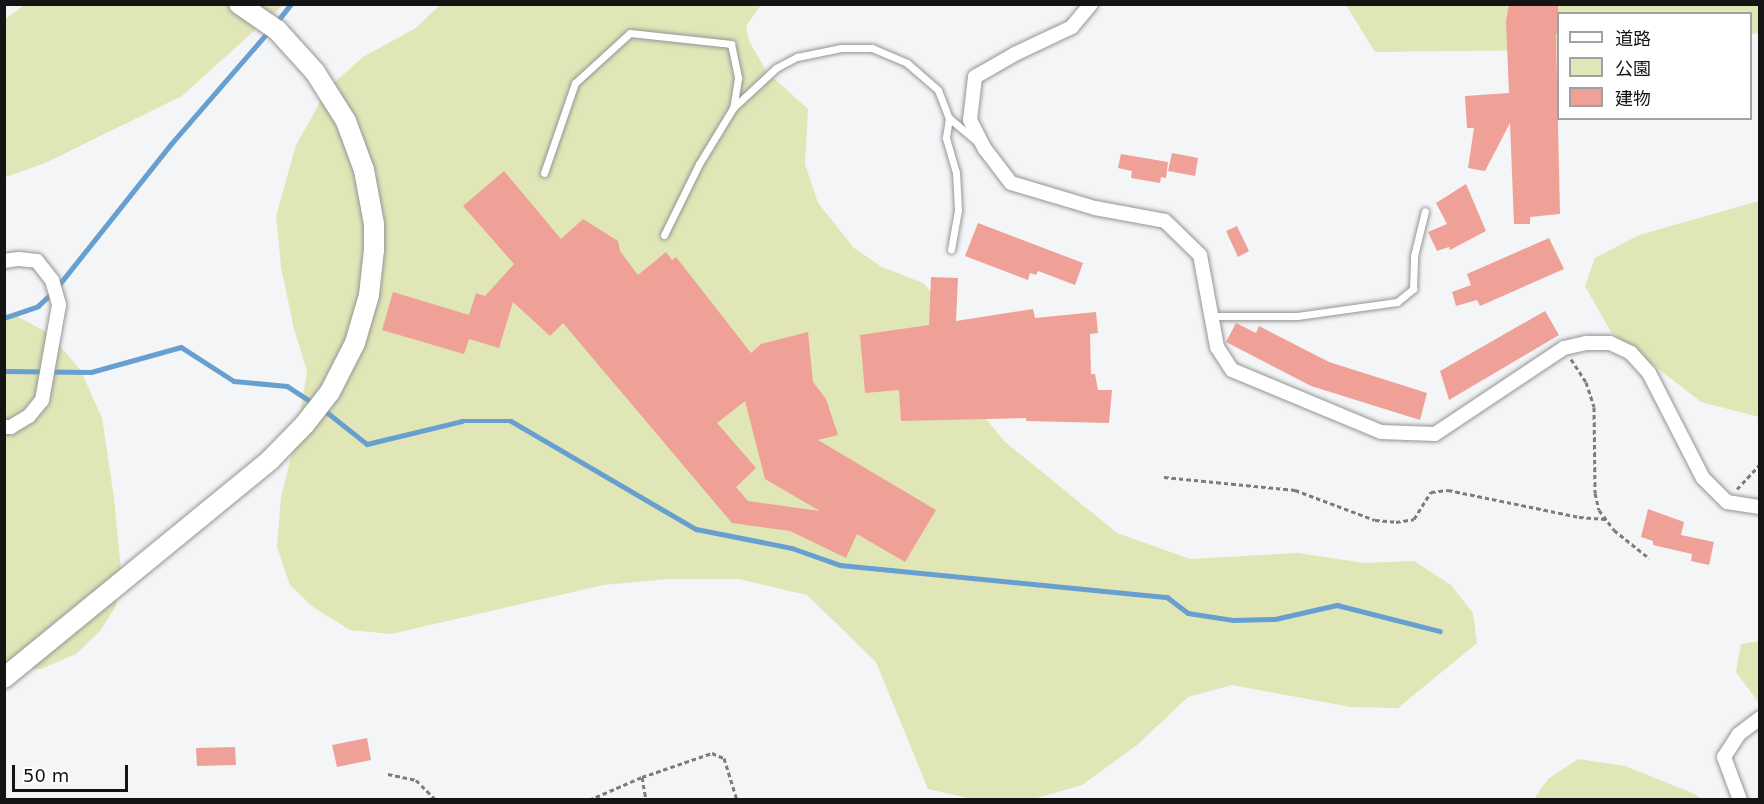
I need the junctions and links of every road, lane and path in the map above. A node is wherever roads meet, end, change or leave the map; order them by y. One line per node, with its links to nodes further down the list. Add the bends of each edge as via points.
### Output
1 (239, 4): 20 (street, via 277,30 308,64 346,121 364,170 374,225 374,250 369,295 356,343 330,392 270,460)
2 (1091, 4): 5 (street, via 1072,27 975,77 970,120)
3 (733, 108): 4 (lane, via 776,68 797,57 841,48 872,48 907,63 938,90); 6 (lane, via 738,78 731,44 630,33 575,83); 8 (lane, via 699,164)
4 (950, 118): 5 (lane); 9 (lane, via 946,138 957,172 958,210)
5 (985, 149): 11 (street, via 1011,183 1095,208 1165,221 1200,255)
6 (543, 173)
7 (1425, 211): 11 (lane, via 1414,256 1413,289 1396,302 1297,316)
8 (664, 235)
9 (951, 249)
10 (4, 261): 13 (street, via 37,261 52,280 58,301 42,400 29,416)
11 (1210, 316): 12 (street, via 1217,347 1232,370 1381,432 1435,434)
12 (1564, 348): 16 (street, via 1610,343 1631,353 1660,392 1703,478); 18 (path, via 1586,382 1594,407 1595,493)
13 (4, 427)
14 (1760, 464): 16 (path)
15 (1164, 477): 18 (path, via 1294,490 1375,520 1396,522 1414,519 1431,492 1448,490)
16 (1726, 501): 17 (street)
17 (1760, 507)
18 (1606, 519): 19 (path)
19 (1649, 558)
20 (4, 678)
21 (1760, 718): 28 (street, via 1739,734 1724,757)
22 (388, 774): 24 (path, via 416,780)
23 (642, 777): 25 (path); 26 (path); 27 (path, via 712,753 724,759)
24 (436, 800)
25 (589, 800)
26 (646, 800)
27 (737, 800)
28 (1740, 800)

